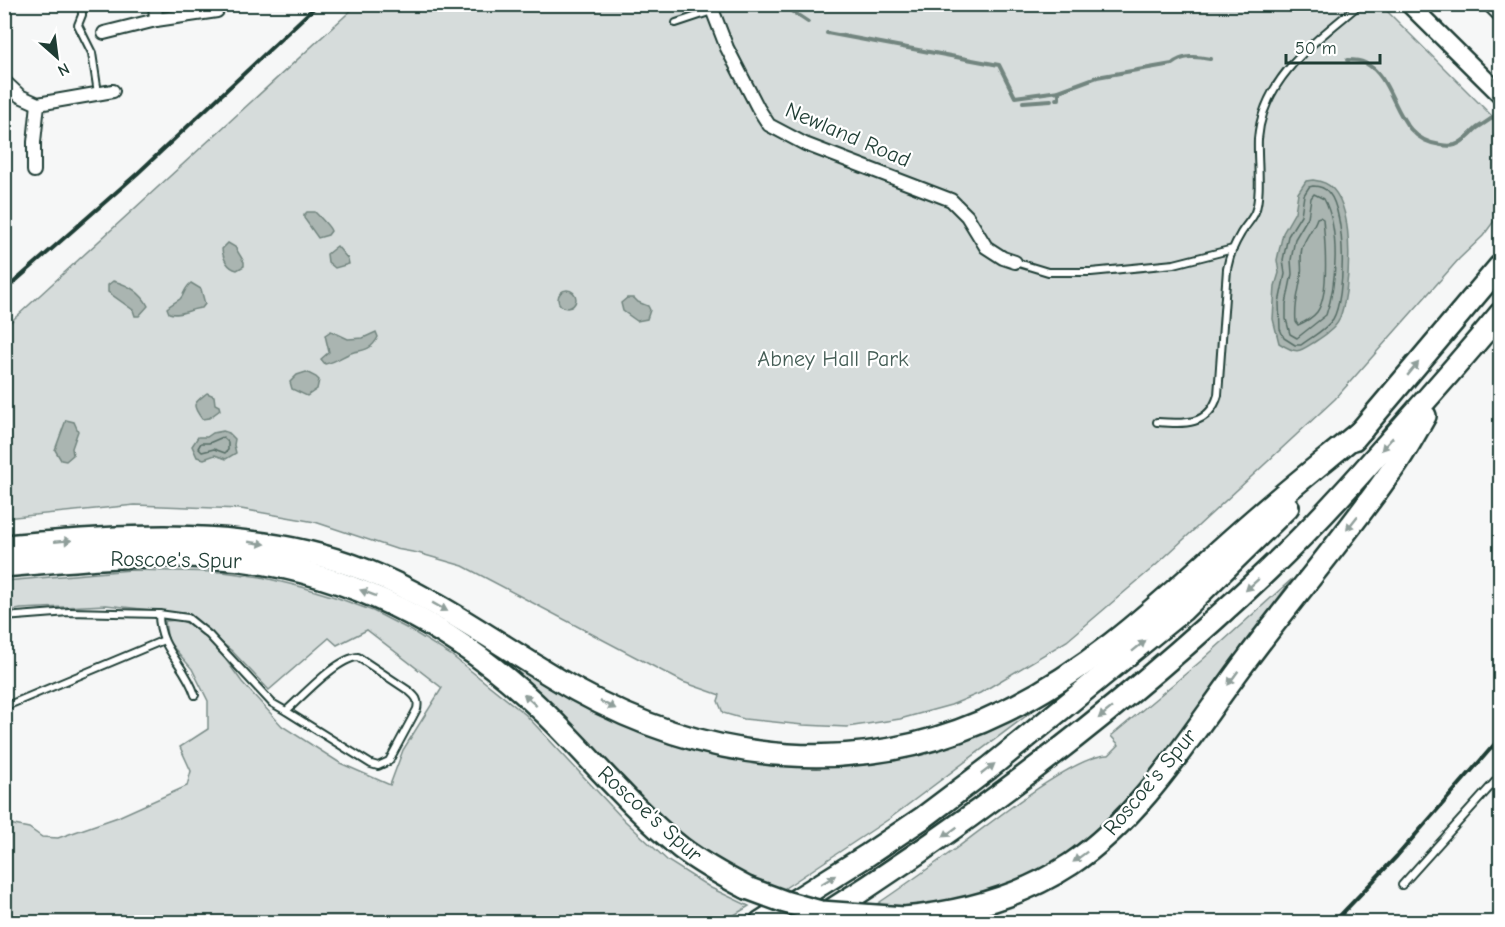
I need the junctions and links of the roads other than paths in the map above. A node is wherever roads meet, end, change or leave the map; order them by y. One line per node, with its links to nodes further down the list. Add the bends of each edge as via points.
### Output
1 (82, 4): 14 (lane, via 78,25 92,53)
2 (155, 4): 8 (street)
3 (1360, 4): 18 (lane, via 1288,68 1273,89 1260,125 1255,212)
4 (1409, 4): 15 (main road)
5 (1484, 4): 9 (lane)
6 (711, 8): 10 (lane); 19 (street, Newland Road, via 739,73 769,125 805,144 951,200 967,216 986,247)
7 (217, 11): 8 (street)
8 (156, 20): 11 (street)
9 (1500, 20)
10 (676, 23)
11 (104, 33)
12 (4, 81): 16 (street, via 20,96)
13 (113, 91): 14 (street)
14 (98, 93): 16 (street)
15 (1500, 94)
16 (38, 104): 17 (street)
17 (34, 171)
18 (1233, 249): 19 (lane, via 1174,264 1091,272 1047,272); 23 (lane, via 1227,269 1216,403 1211,412 1183,424)
19 (1015, 262)
20 (1500, 266): 24 (highway, one-way to 20)
21 (1500, 314): 22 (highway)
22 (1454, 369): 26 (highway, Roscoe's Spur, one-way to 26, bridge, via 1390,473 1125,818 1070,864 1028,887 972,908 904,918 821,912 747,888 714,871 681,848 545,713 490,665 430,623 372,594 304,572 210,557 132,557); 36 (highway, one-way to 36, via 1268,570 1124,699 978,812 883,879)
23 (1157, 422)
24 (1362, 430): 25 (highway, Roscoe's Spur, one-way to 24, via 165,536 254,542 319,555 364,569 410,590 577,690 648,724 733,749 809,757 849,754 959,732 1062,680 1164,602 1257,517); 35 (highway, one-way to 24, via 924,817 1155,633)
25 (4, 546)
26 (4, 566)
27 (159, 614): 28 (lane, via 69,612); 29 (lane); 32 (lane, via 188,618 272,703)
28 (4, 617)
29 (164, 640): 30 (lane, via 190,678); 31 (lane)
30 (195, 695)
31 (4, 707)
32 (285, 711): 32 (lane, via 339,664 353,657 409,691 419,703 389,761 378,766)
33 (1500, 776): 34 (lane)
34 (1402, 885)
35 (761, 922)
36 (813, 922)

